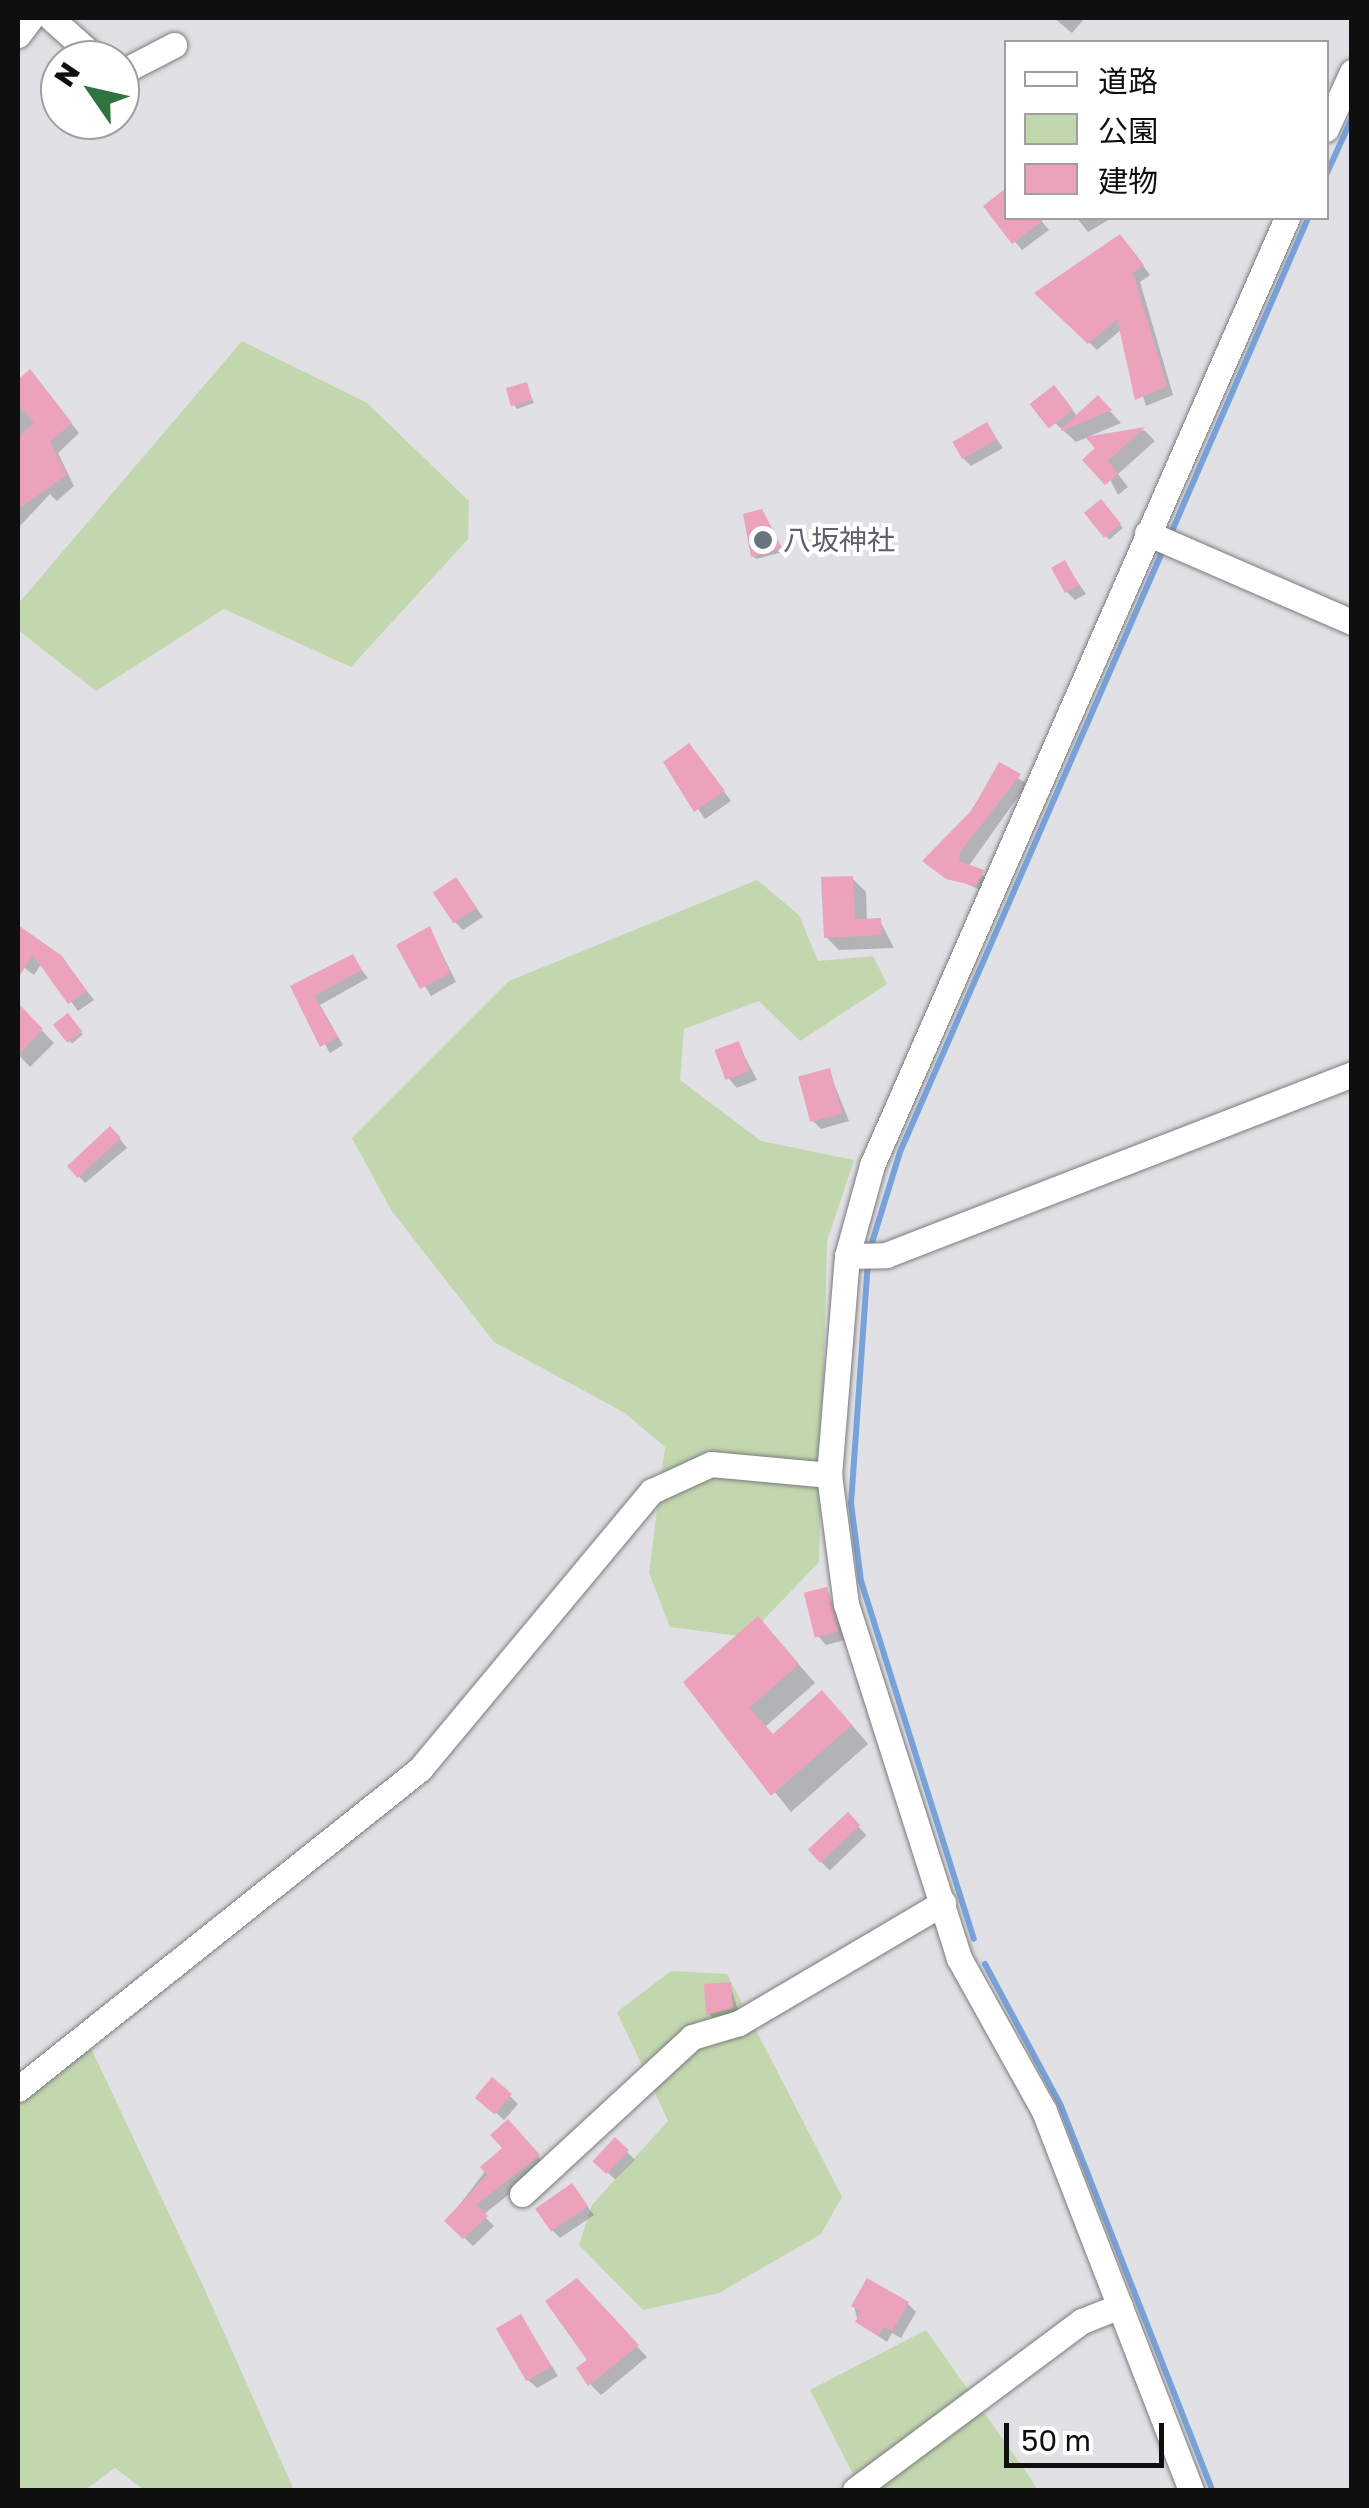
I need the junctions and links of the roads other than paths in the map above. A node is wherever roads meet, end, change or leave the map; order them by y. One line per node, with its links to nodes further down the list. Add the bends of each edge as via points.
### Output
1 (31, 18): 3 (street)
2 (51, 18): 4 (street)
3 (18, 34)
4 (76, 40)
5 (174, 45): 6 (street)
6 (140, 63)
7 (1352, 72): 8 (street)
8 (1329, 122)
9 (1286, 220): 10 (street)
10 (1147, 533): 11 (street); 13 (street, via 872,1165)
11 (1352, 622)
12 (1352, 1074): 13 (street)
13 (861, 1255): 14 (street)
14 (829, 1475): 15 (street, via 846,1604); 16 (street, via 711,1464 652,1491 420,1769)
15 (942, 1904): 17 (street, via 739,2023 692,2037); 18 (street, via 959,1958 1044,2111)
16 (18, 2090)
17 (522, 2194)
18 (1120, 2306): 19 (street, via 1082,2321); 20 (street)
19 (855, 2490)
20 (1191, 2490)

